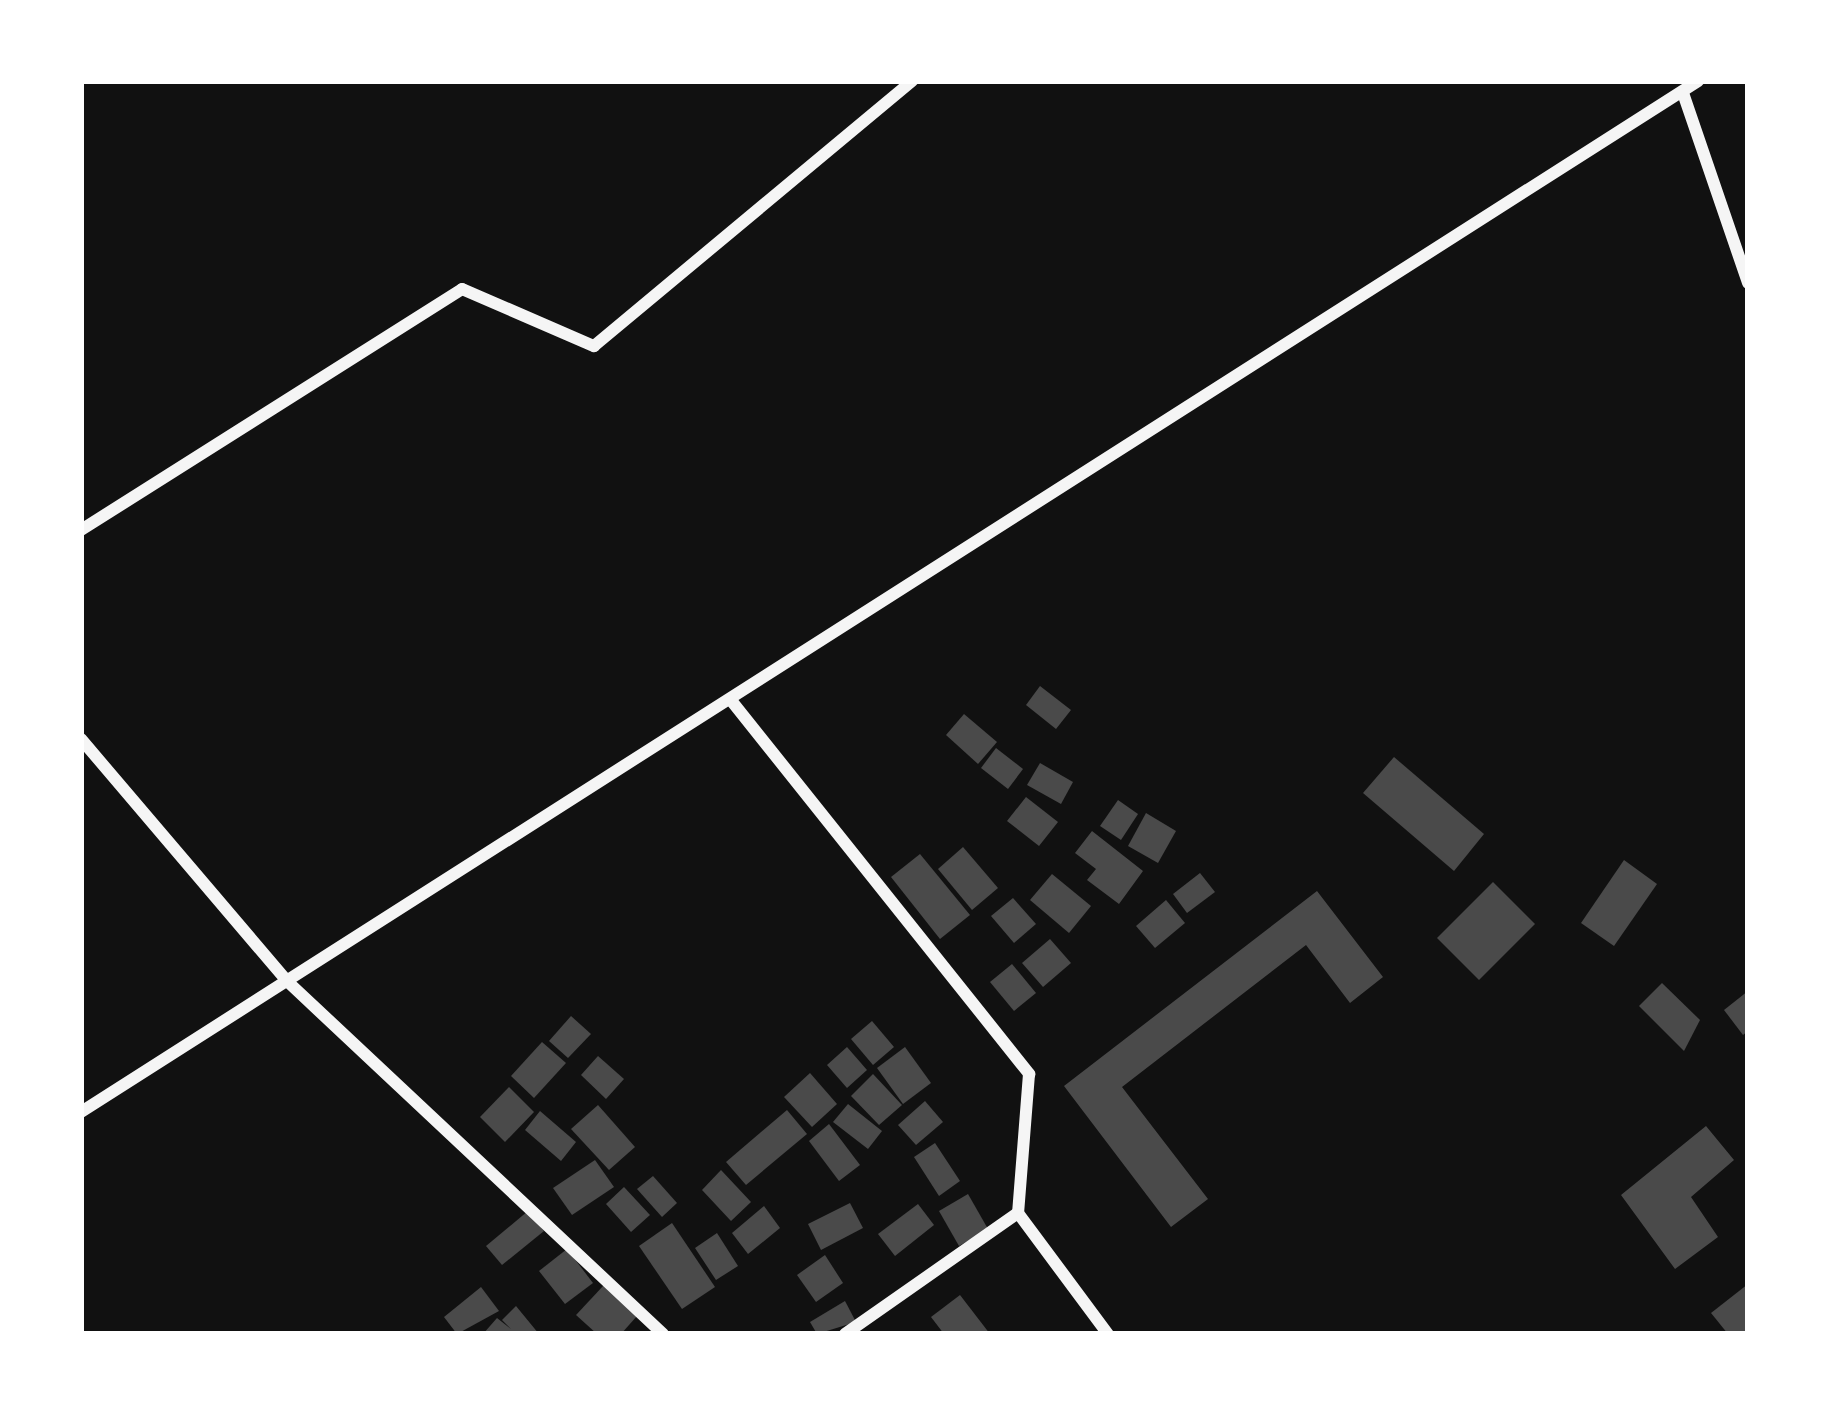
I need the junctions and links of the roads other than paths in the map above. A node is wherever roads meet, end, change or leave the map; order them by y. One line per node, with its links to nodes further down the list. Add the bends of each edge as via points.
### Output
1 (912, 81): 5 (street, via 594,346 462,289)
2 (1698, 81): 3 (street)
3 (1683, 93): 4 (street); 6 (street)
4 (1748, 283)
5 (81, 530)
6 (730, 700): 8 (street); 10 (street, via 1029,1074)
7 (81, 739): 8 (street)
8 (287, 981): 9 (street); 11 (street)
9 (81, 1112)
10 (1018, 1213): 12 (street); 13 (street)
11 (663, 1334)
12 (845, 1334)
13 (1108, 1334)

